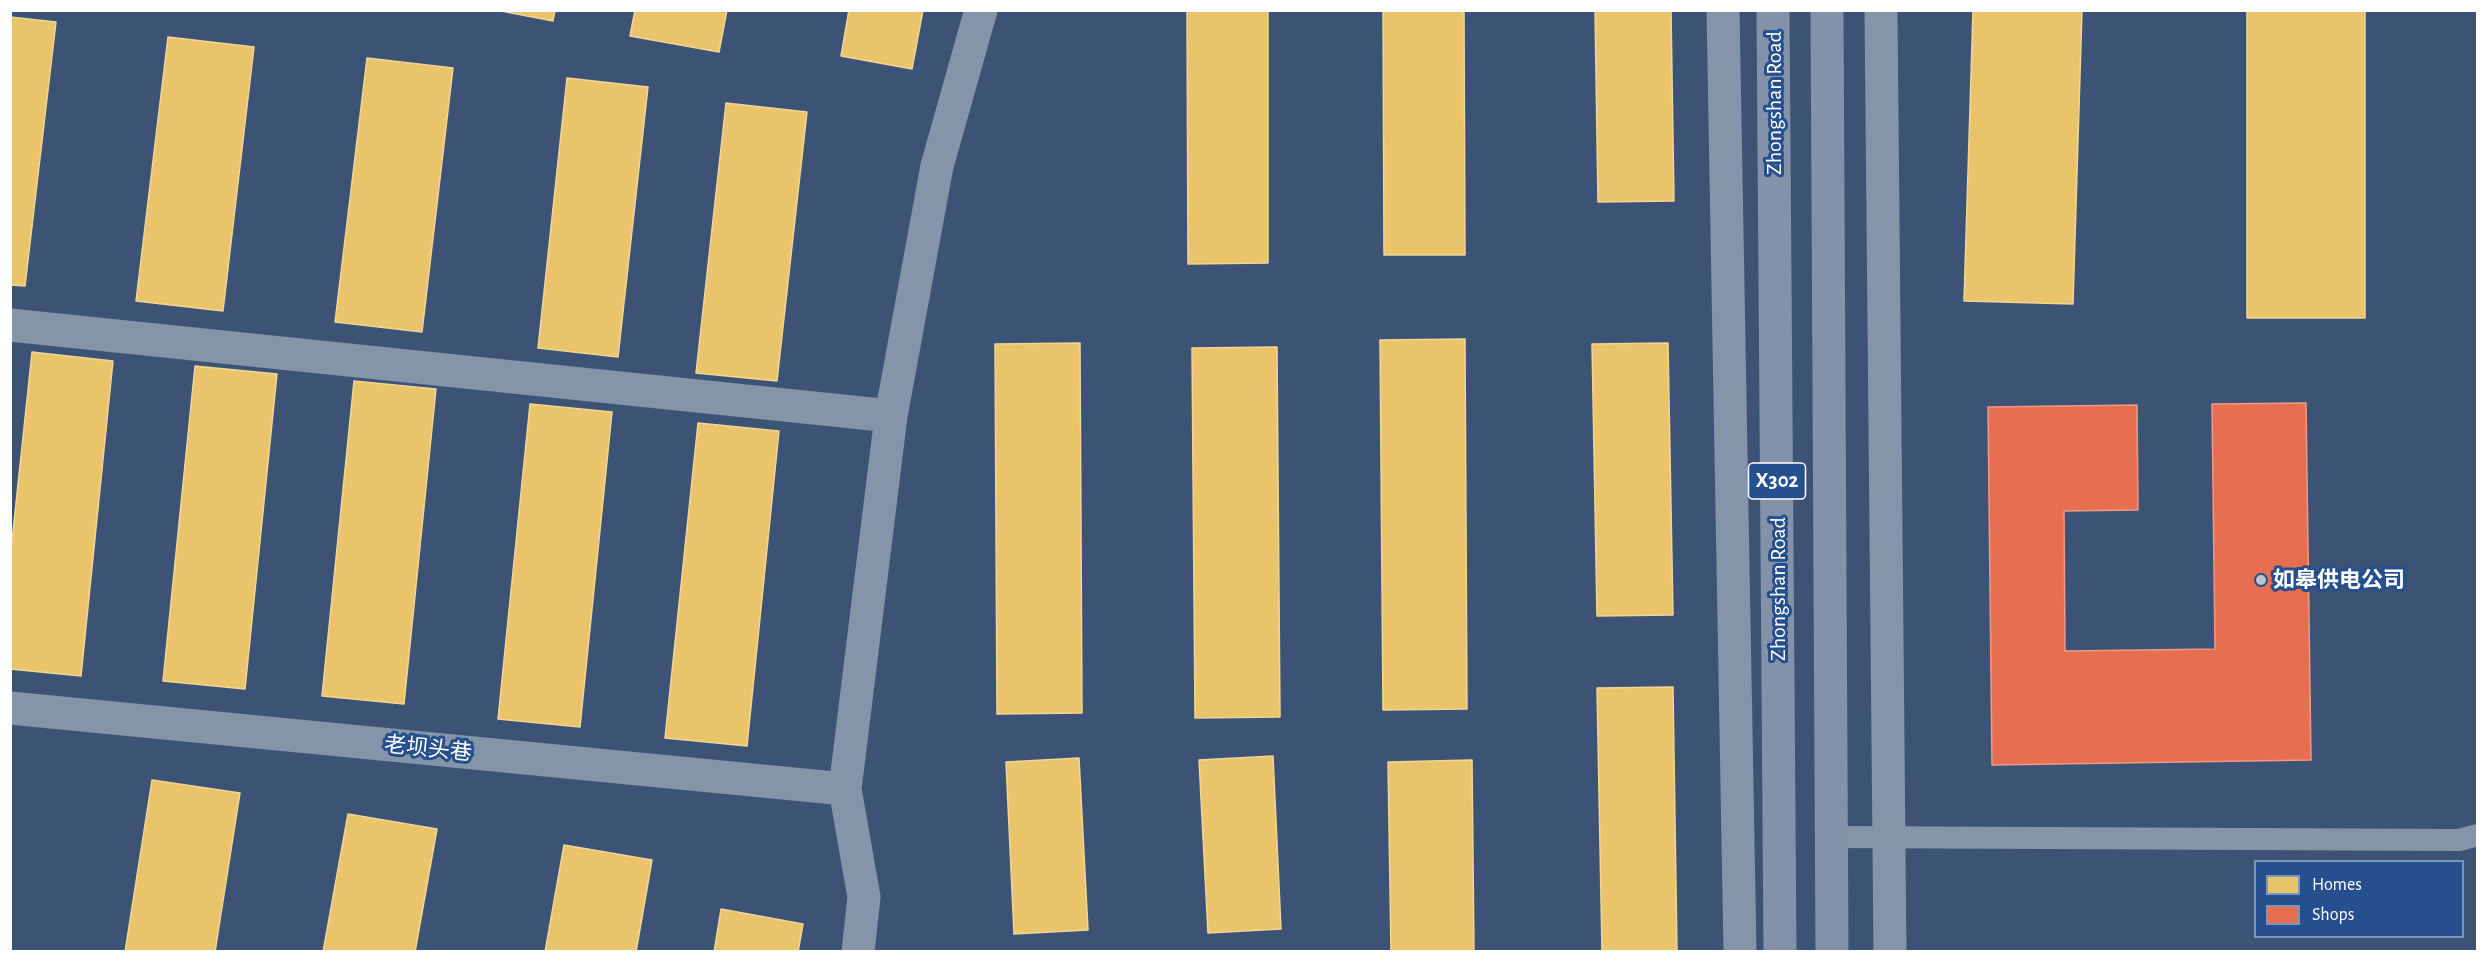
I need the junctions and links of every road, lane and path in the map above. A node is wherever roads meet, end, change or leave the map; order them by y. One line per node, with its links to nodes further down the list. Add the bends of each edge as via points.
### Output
1 (981, 10): 7 (street, via 937,166)
2 (1723, 10): 14 (street)
3 (1773, 10): 15 (main road, Zhongshan Road / X302)
4 (1827, 10): 12 (main road, X302)
5 (1881, 10): 10 (street)
6 (10, 326): 7 (street)
7 (891, 416): 9 (street)
8 (10, 708): 9 (street, 老坝头巷)
9 (844, 789): 13 (street, via 864,897)
10 (1890, 836): 11 (lane, via 2458,840); 12 (lane); 17 (street)
11 (2478, 836)
12 (1831, 837): 16 (main road, X302)
13 (858, 951)
14 (1740, 951)
15 (1780, 951)
16 (1832, 951)
17 (1890, 951)

